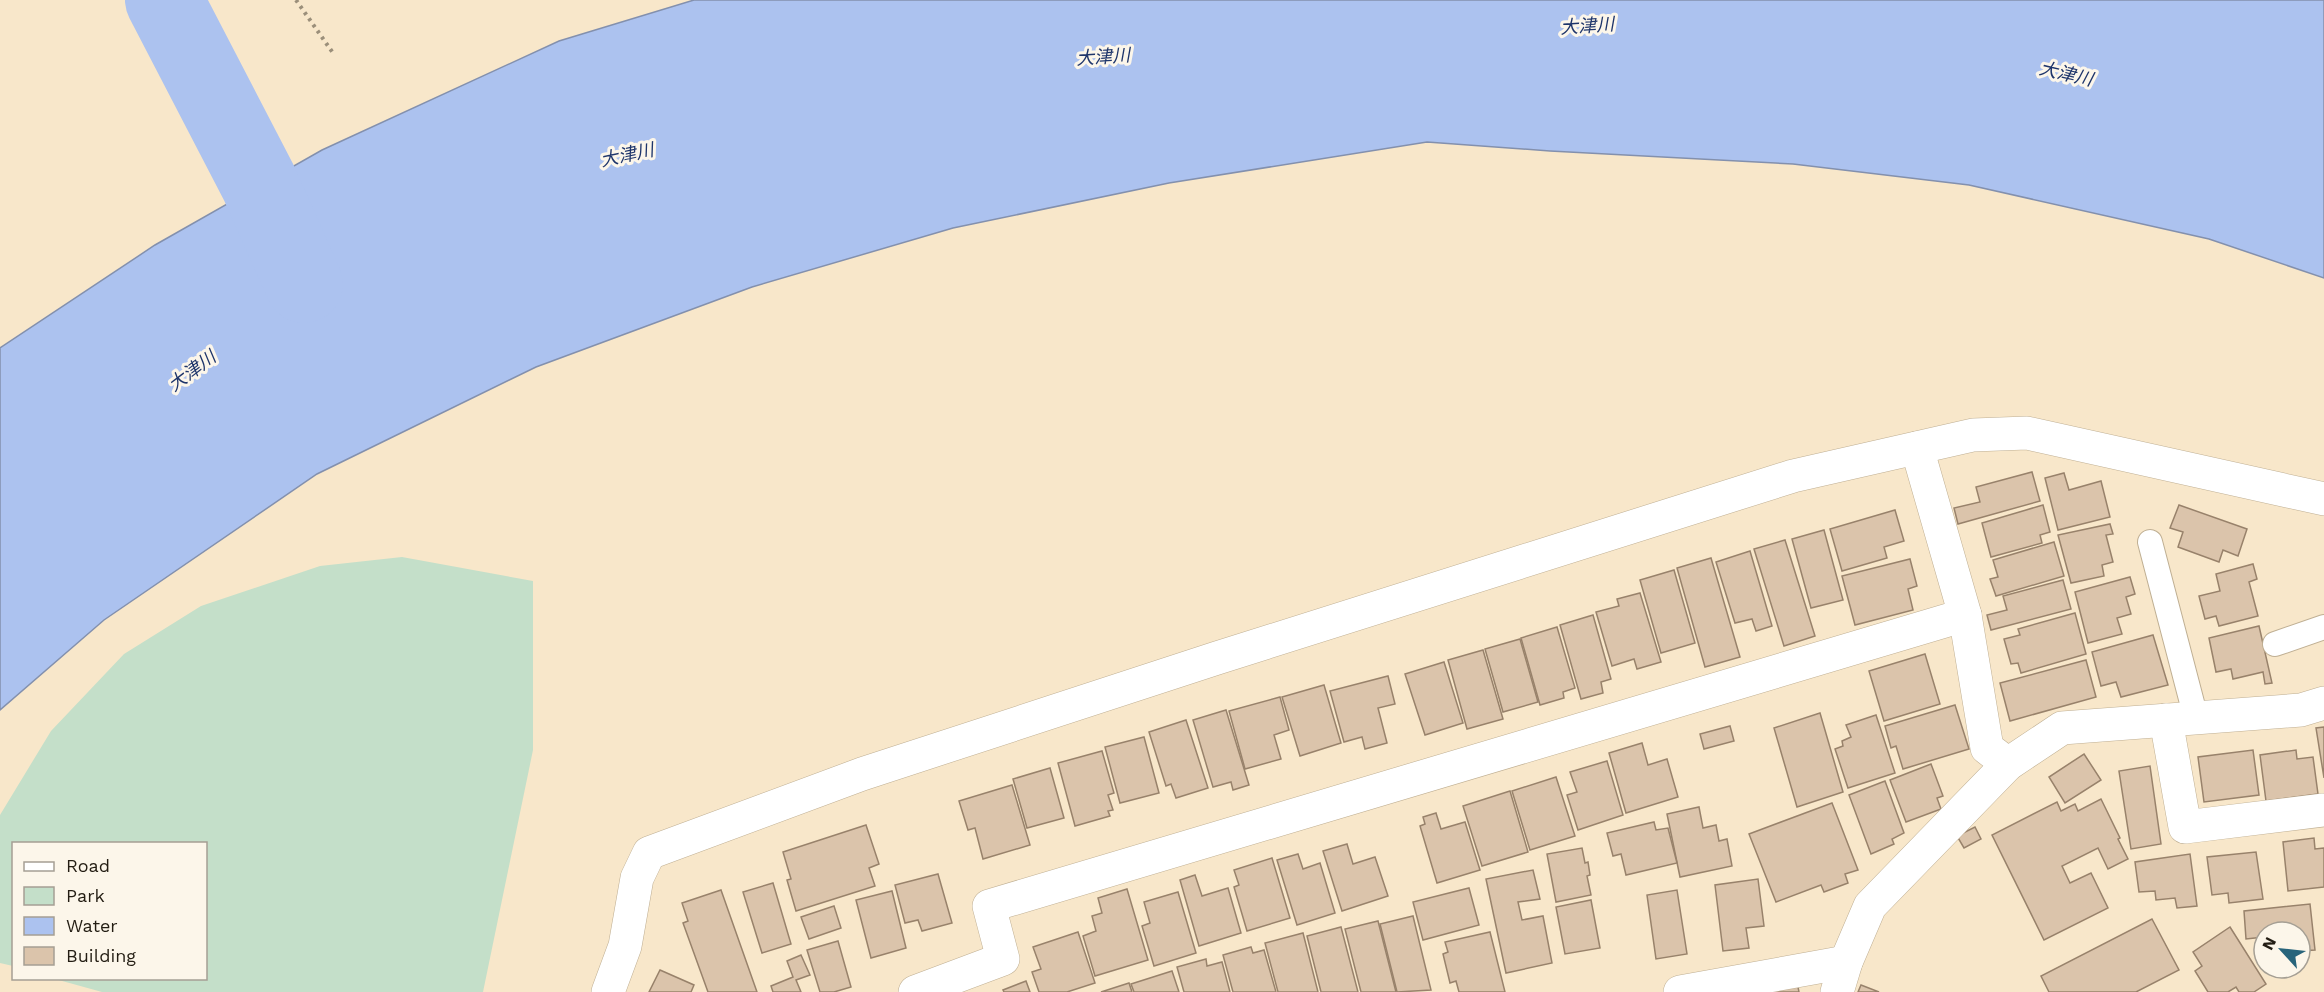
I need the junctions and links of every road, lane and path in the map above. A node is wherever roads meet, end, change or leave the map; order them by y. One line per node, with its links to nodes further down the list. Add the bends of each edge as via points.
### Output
1 (296, 0): 2 (path)
2 (333, 53)
3 (1917, 448): 4 (street, via 1973,435 2027,433); 6 (street); 14 (street, via 1793,476 1217,658 862,774 649,853 638,878 625,946)
4 (2324, 499)
5 (2150, 542): 10 (lane)
6 (1965, 615): 11 (street, via 1987,748); 15 (street, via 989,906 1003,959)
7 (2324, 627): 8 (lane)
8 (2275, 644)
9 (2324, 703): 10 (street, via 2301,710)
10 (2181, 719): 11 (street, via 2062,728); 12 (street, via 2185,826)
11 (2008, 764): 13 (street, via 1870,906)
12 (2324, 810)
13 (1841, 977): 16 (street)
14 (608, 992)
15 (915, 992)
16 (1680, 992)

